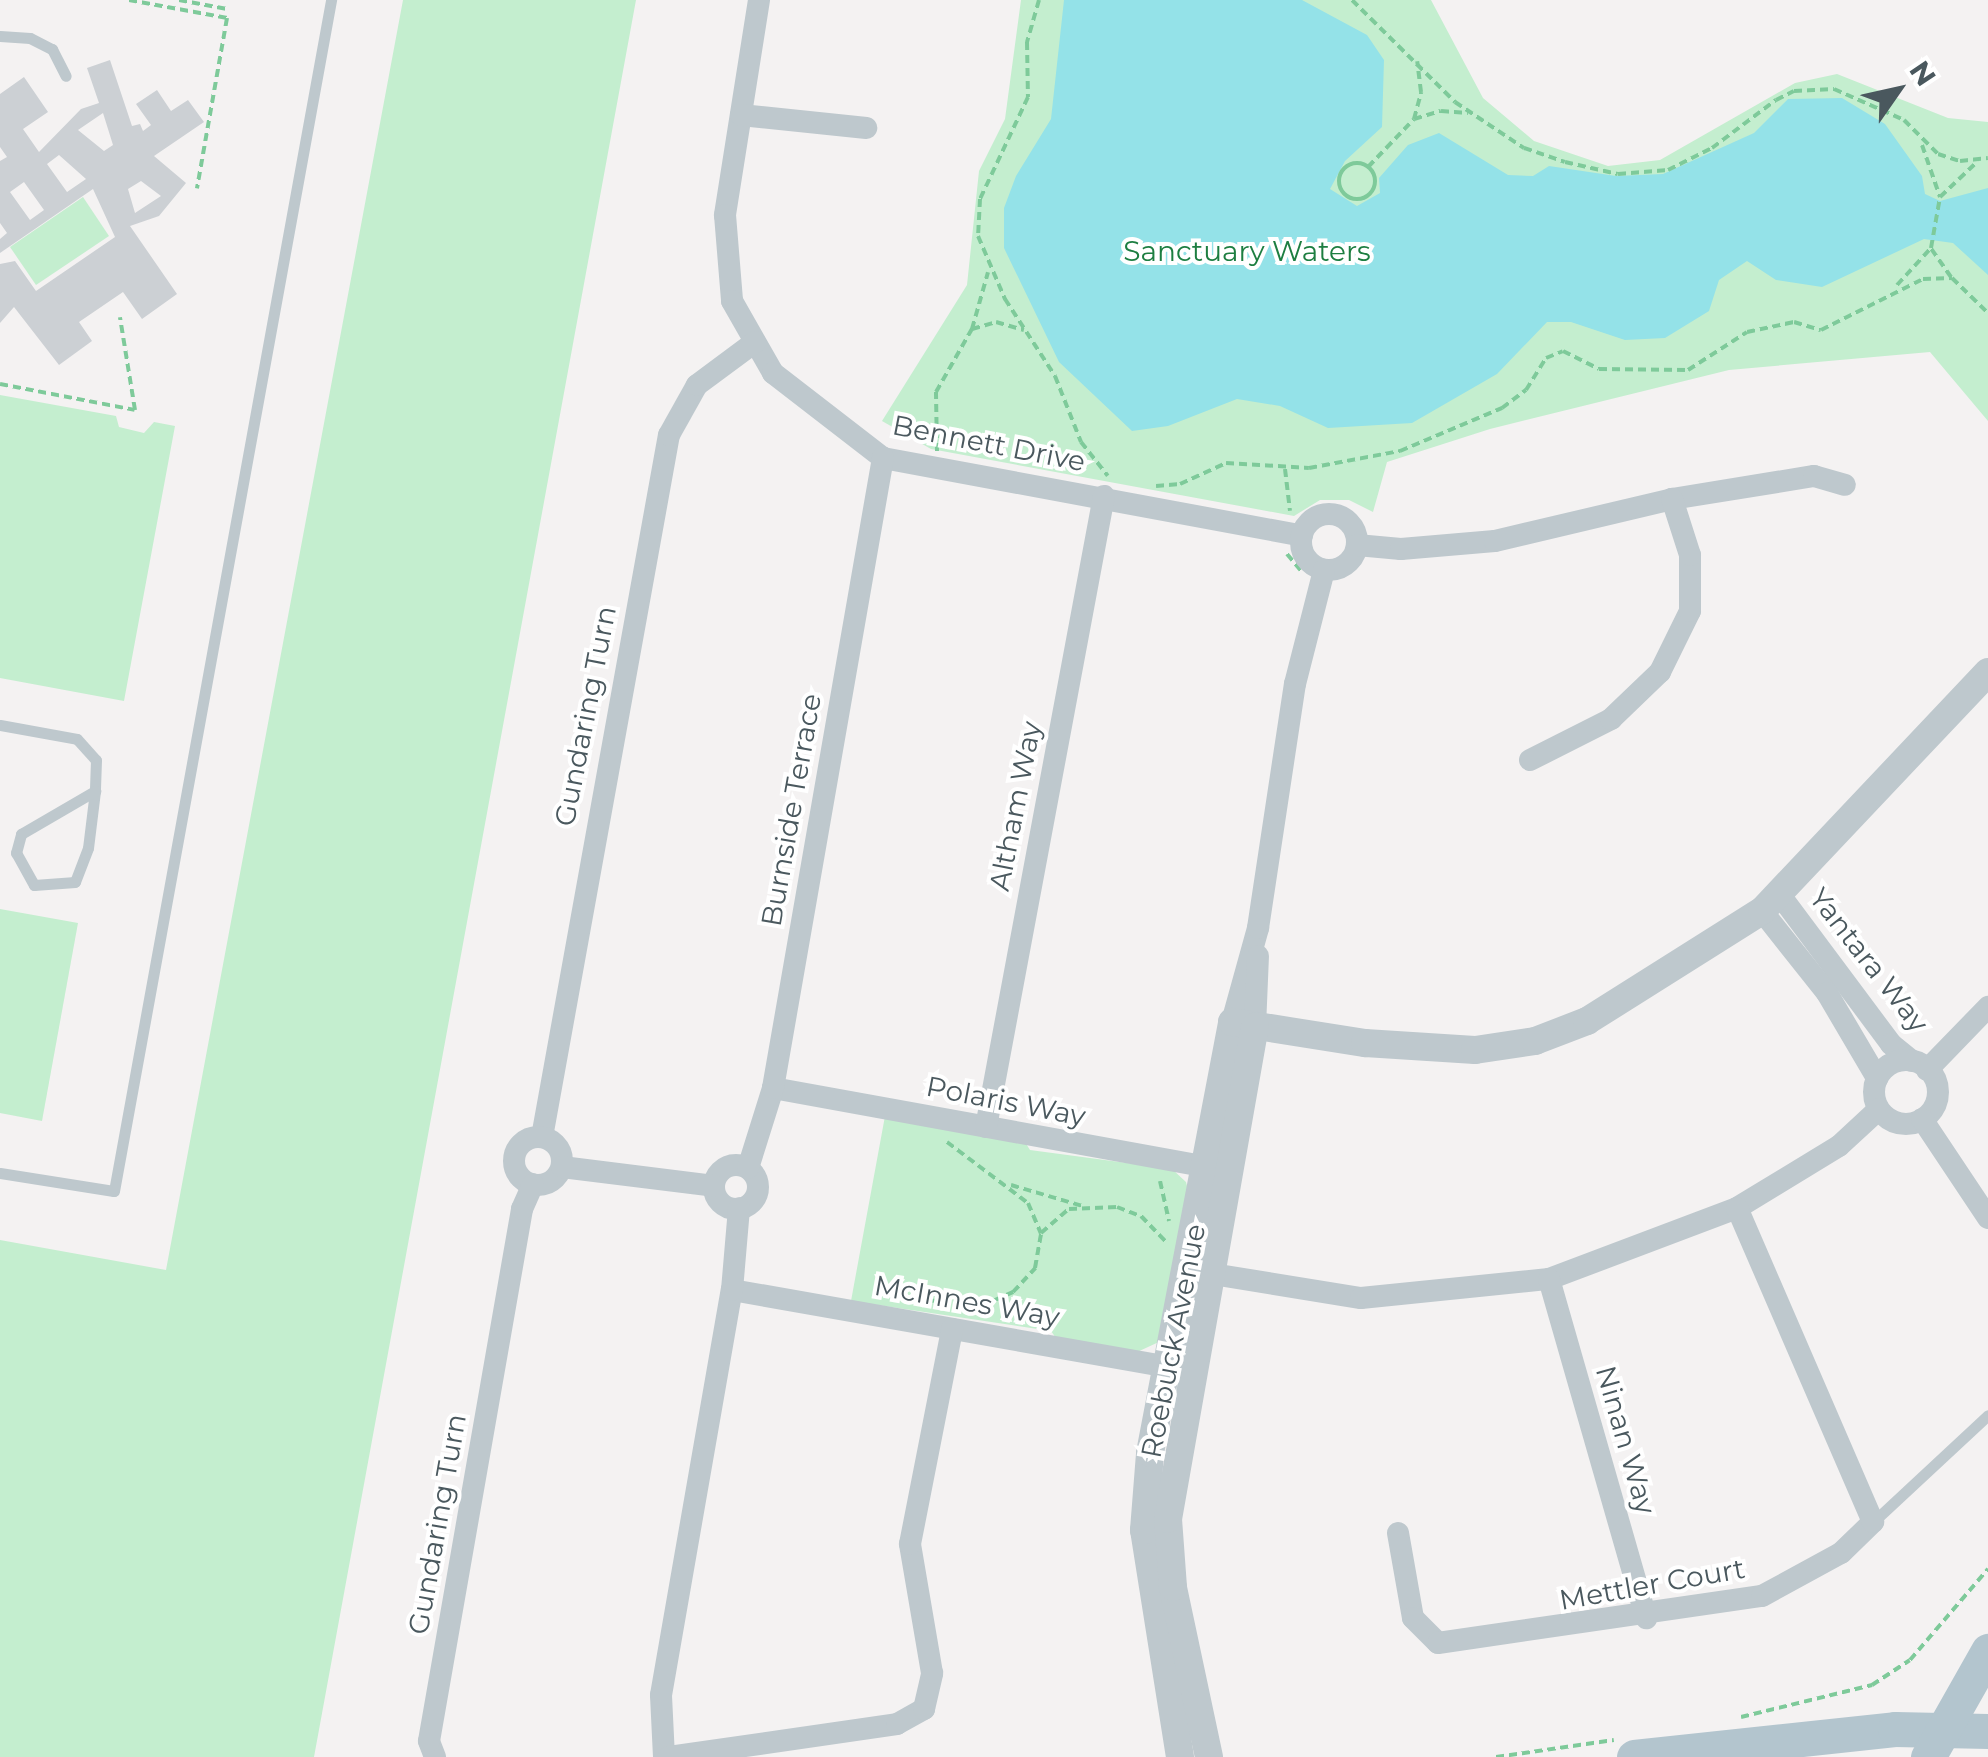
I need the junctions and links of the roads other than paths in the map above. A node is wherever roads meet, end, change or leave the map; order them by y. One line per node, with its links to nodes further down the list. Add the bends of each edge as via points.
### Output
1 (331, 0): 32 (lane, via 114,1192)
2 (760, 0): 5 (street, Bennett Drive)
3 (0, 36): 4 (lane, via 30,38 52,49)
4 (66, 76)
5 (741, 115): 6 (street); 7 (street, Bennett Drive, via 725,215 732,301)
6 (866, 128)
7 (755, 342): 8 (street, Bennett Drive, via 773,373); 28 (street, Gundaring Turn, via 697,385 669,435)
8 (883, 458): 10 (street, Bennett Drive); 24 (street, Burnside Terrace)
9 (1845, 485): 11 (street, via 1814,476)
10 (1114, 489): 12 (street, Bennett Drive); 27 (street, Altham Way)
11 (1672, 499): 13 (street, via 1495,541 1401,549); 17 (street, via 1690,555 1690,611 1660,672 1611,718)
12 (1295, 535): 13 (street, via 1330,514 1348,521); 14 (street, via 1308,560)
13 (1357, 545): 14 (street, via 1342,567)
14 (1324, 570): 21 (street, Roebuck Avenue, via 1295,684)
15 (1988, 672): 19 (street)
16 (0, 725): 18 (lane, via 76,739 96,760)
17 (1530, 760)
18 (95, 791): 18 (lane, via 88,848 75,882 34,885 16,853 21,834)
19 (1771, 903): 21 (street, via 1673,972 1586,1022 1535,1040 1474,1050); 22 (street, Yantara Way, via 1892,1044); 23 (street, Yantara Way)
20 (1988, 1007): 22 (street)
21 (1244, 1024): 31 (street, Roebuck Avenue)
22 (1920, 1065): 23 (street, via 1890,1064); 26 (street, via 1937,1097)
23 (1877, 1078): 25 (street)
24 (772, 1088): 27 (street, Polaris Way); 30 (street, Burnside Terrace)
25 (1879, 1109): 26 (street, via 1900,1124); 36 (street, via 1838,1146)
26 (1922, 1120): 37 (street)
27 (986, 1127): 31 (street, Polaris Way)
28 (542, 1137): 29 (street, via 556,1145); 33 (street, Gundaring Turn, via 522,1142 515,1157 520,1176)
29 (562, 1167): 33 (street, via 552,1180); 34 (street)
30 (748, 1168): 34 (street, via 726,1167); 35 (street, Burnside Terrace, via 756,1194)
31 (1216, 1169): 38 (street, Roebuck Avenue)
32 (0, 1173)
33 (533, 1184): 52 (street, Gundaring Turn, via 522,1209 429,1741)
34 (714, 1186): 35 (street, via 724,1205)
35 (740, 1208): 40 (street, Burnside Terrace)
36 (1736, 1208): 39 (street); 44 (street)
37 (1988, 1218)
38 (1189, 1265): 39 (street, via 1361,1298); 42 (street, Roebuck Avenue)
39 (1549, 1279): 46 (street, Ninan Way)
40 (732, 1290): 41 (street, McInnes Way); 53 (street, Burnside Terrace, via 661,1695)
41 (952, 1329): 42 (street, McInnes Way); 53 (street, via 910,1544 932,1674 924,1709 898,1724)
42 (1179, 1368): 48 (street, Roebuck Avenue, via 1173,1472 1158,1550)
43 (1988, 1415): 44 (lane)
44 (1873, 1522): 46 (street, Mettler Court, via 1841,1554 1776,1590)
45 (1398, 1533): 46 (street, Mettler Court, via 1412,1618 1438,1643)
46 (1646, 1618)
47 (1988, 1652): 50 (main road)
48 (1185, 1702): 54 (street, Roebuck Avenue); 55 (street, Roebuck Avenue)
49 (1981, 1734): 50 (main road)
50 (1936, 1744): 51 (main road, via 1895,1729)
51 (1626, 1748)
52 (435, 1757)
53 (666, 1757)
54 (1180, 1757)
55 (1209, 1757)

